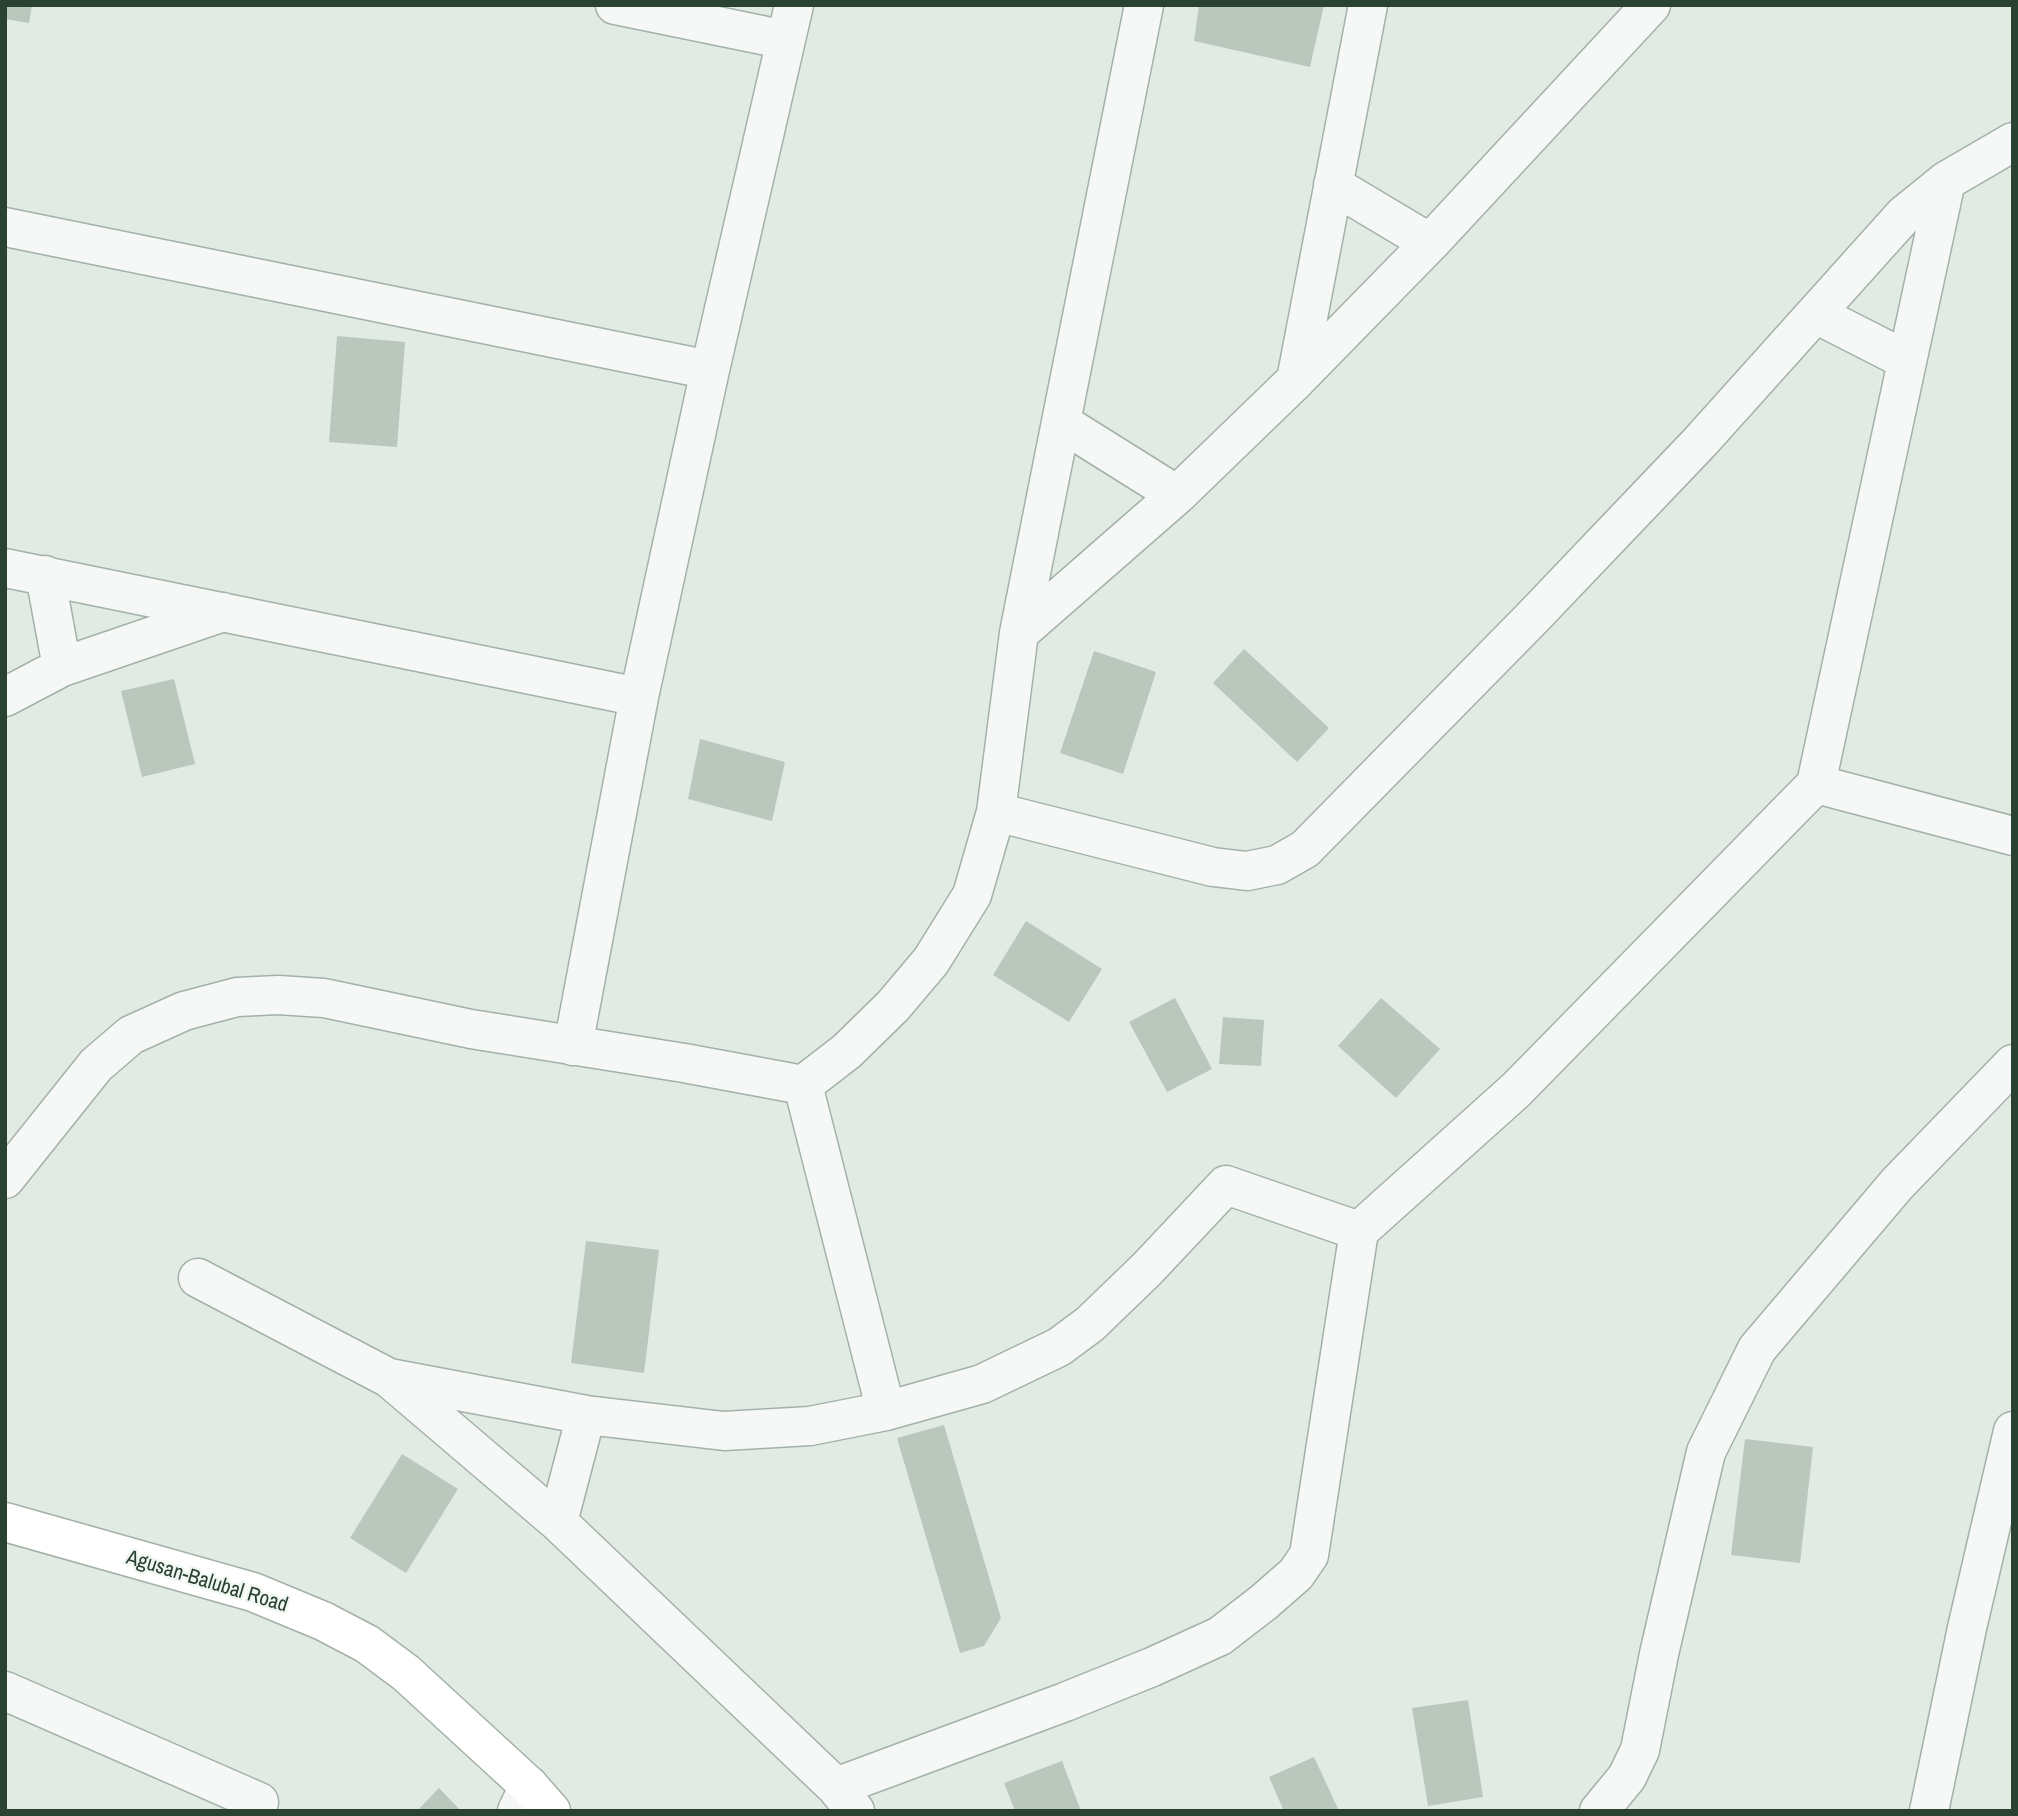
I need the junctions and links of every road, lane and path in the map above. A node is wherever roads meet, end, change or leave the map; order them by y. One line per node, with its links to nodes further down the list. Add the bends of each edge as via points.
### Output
1 (615, 5): 5 (street)
2 (1144, 5): 15 (street)
3 (1368, 5): 8 (street)
4 (1651, 5): 10 (street)
5 (790, 23): 13 (street)
6 (2013, 142): 7 (street)
7 (1946, 181): 11 (street, via 1904,215); 12 (street)
8 (1333, 184): 10 (street); 14 (street)
9 (5, 227): 13 (street)
10 (1430, 243): 14 (street)
11 (1815, 314): 12 (street); 25 (street, via 1535,616 1305,849 1278,865 1247,871)
12 (1906, 359): 24 (street)
13 (710, 370): 23 (street)
14 (1296, 380): 16 (street)
15 (1062, 423): 16 (street); 20 (street)
16 (1177, 495): 20 (street)
17 (5, 568): 18 (street)
18 (45, 575): 19 (street); 21 (street)
19 (223, 612): 21 (street); 23 (street)
20 (1019, 633): 25 (street)
21 (62, 667): 22 (street)
22 (5, 697)
23 (639, 697): 27 (street)
24 (1816, 784): 26 (street); 31 (street, via 1516,1090)
25 (996, 812): 28 (street, via 972,895 931,961 847,1051)
26 (2013, 835)
27 (573, 1046): 28 (street); 30 (street, via 324,998 237,997 184,1011 131,1035 96,1065)
28 (803, 1085): 34 (street)
29 (2004, 1088): 43 (street, via 1897,1184 1757,1349 1706,1452 1640,1750)
30 (5, 1179)
31 (1359, 1231): 34 (street, via 1226,1185 1137,1279 1059,1347 982,1384); 40 (street, via 1309,1555 1296,1573 1220,1636)
32 (198, 1278): 33 (street)
33 (389, 1378): 35 (street); 38 (street)
34 (886, 1411): 35 (street, via 810,1426 724,1431)
35 (586, 1415): 38 (street)
36 (2013, 1431): 44 (street, via 1966,1628)
37 (5, 1522): 42 (main road, Agusan-Balubal Road, via 253,1592 324,1621 367,1644 406,1673)
38 (558, 1522): 40 (street)
39 (5, 1691): 41 (street)
40 (846, 1799)
41 (258, 1802)
42 (532, 1802)
43 (1599, 1811)
44 (1930, 1811)

